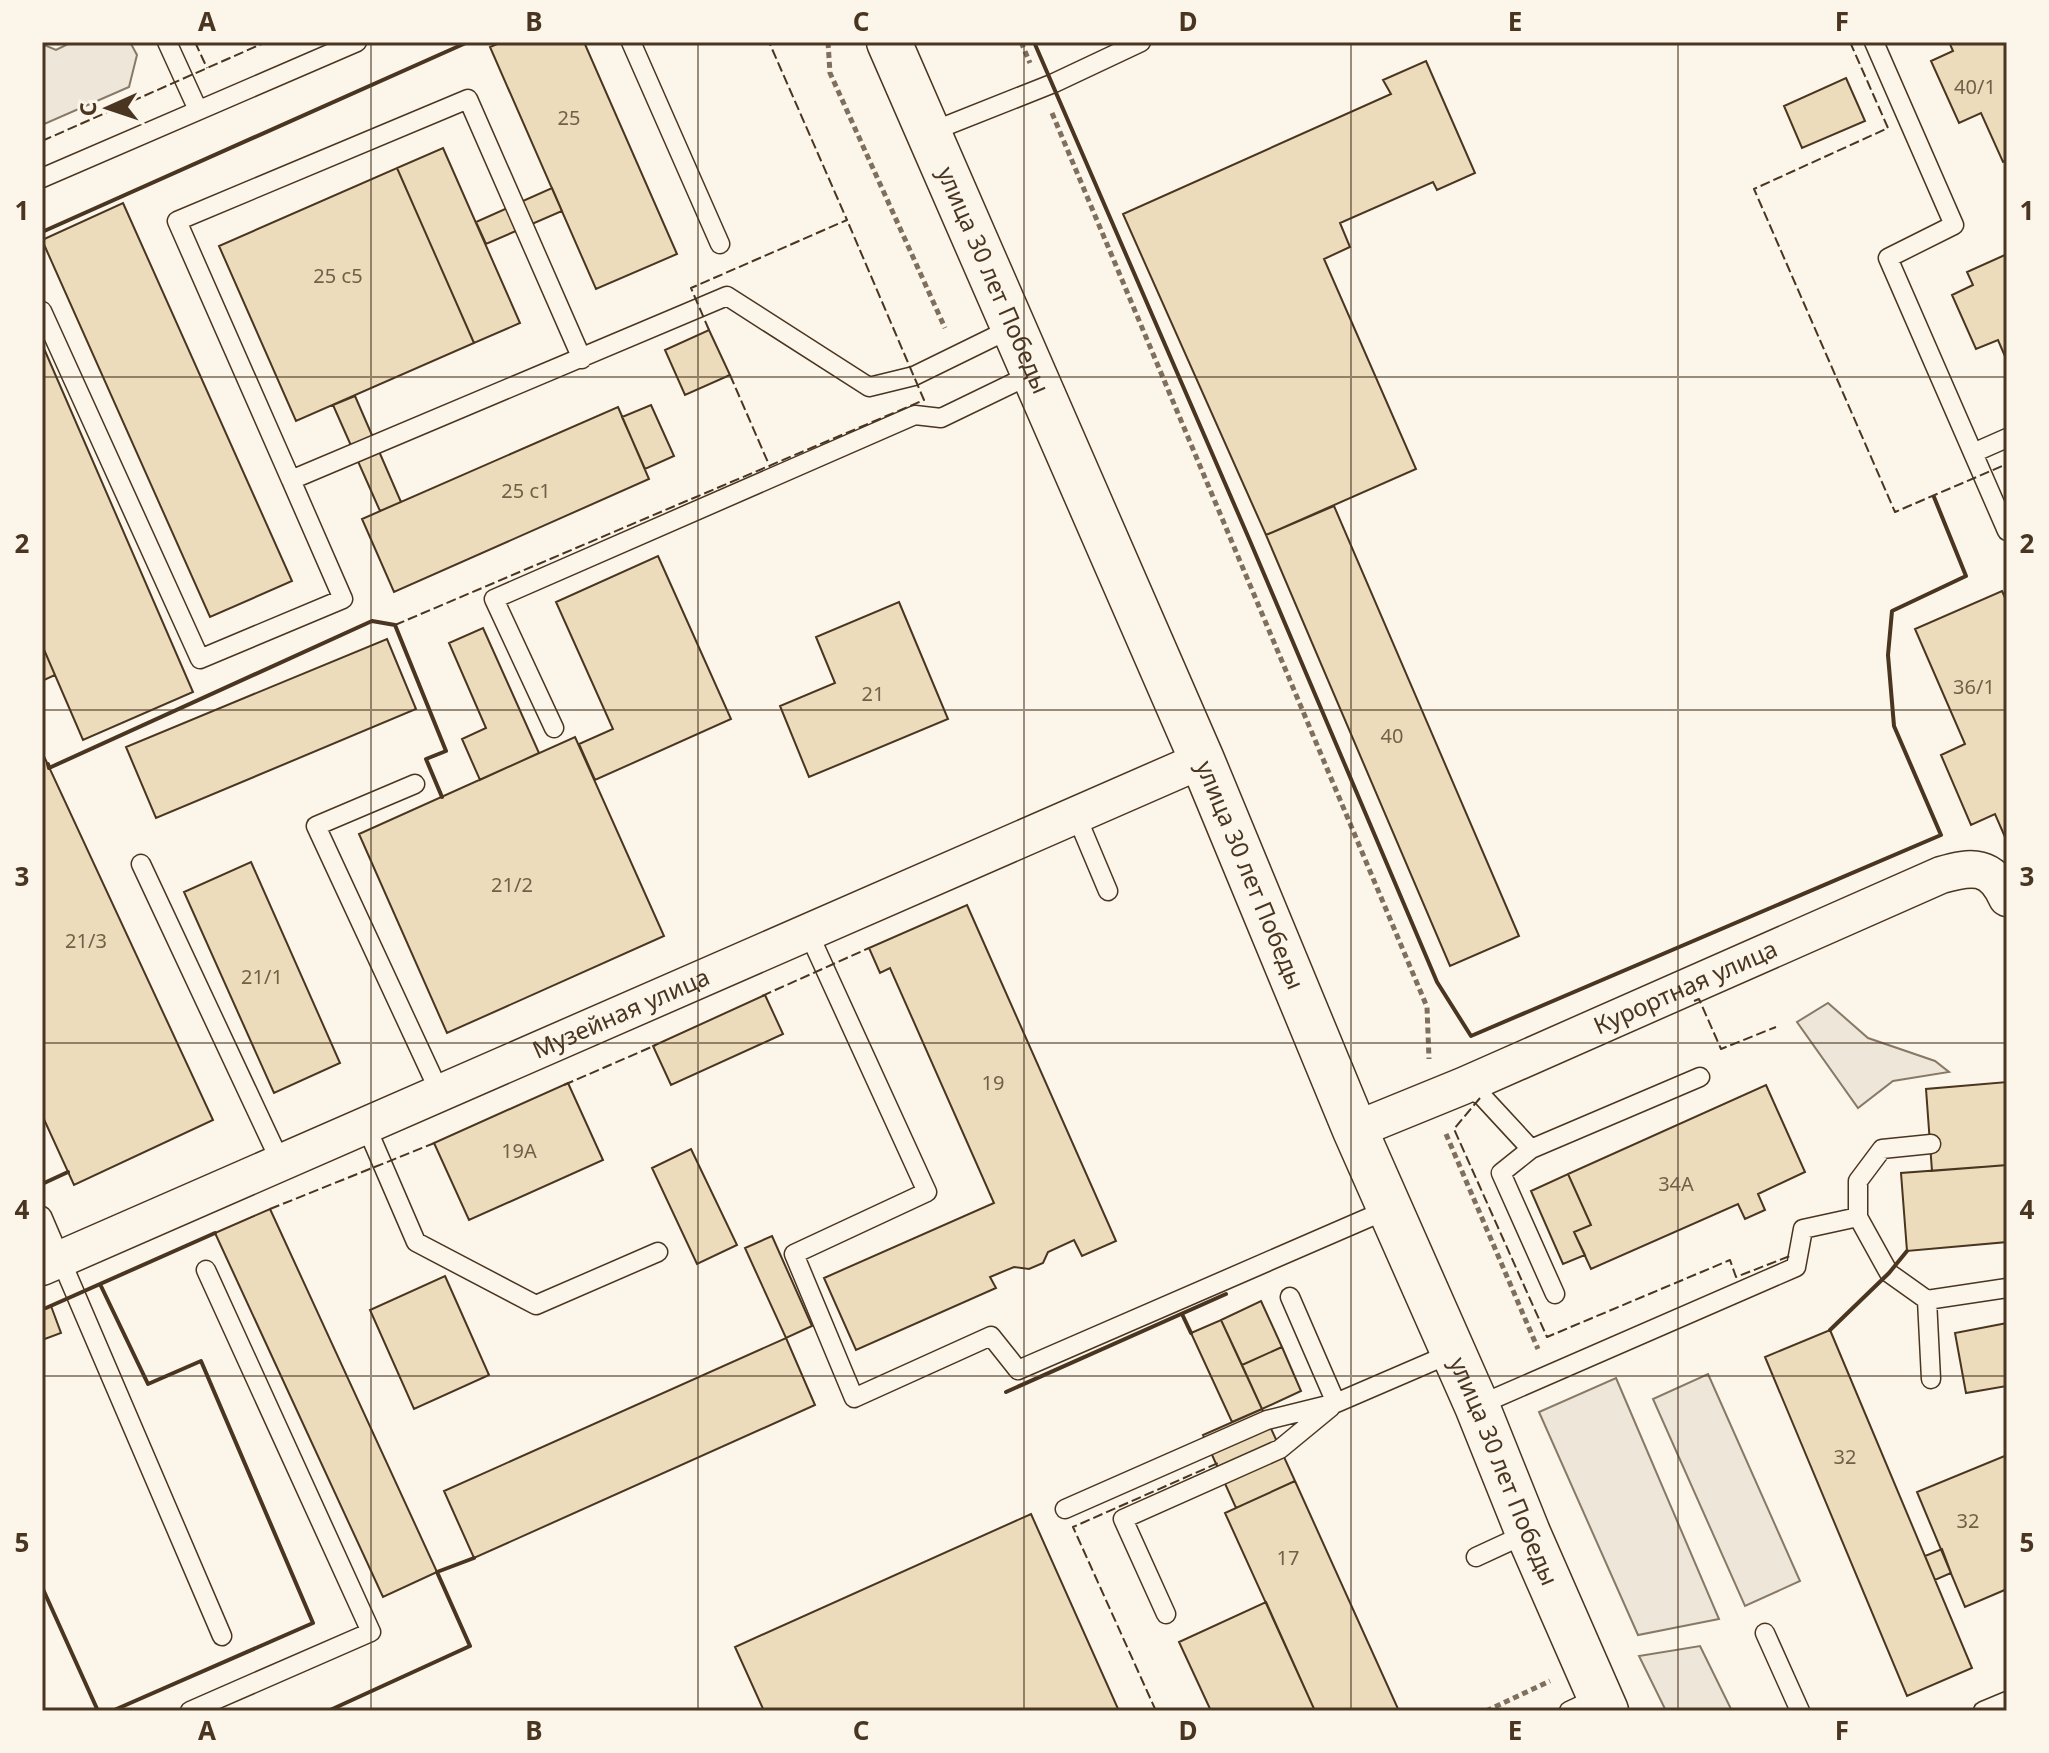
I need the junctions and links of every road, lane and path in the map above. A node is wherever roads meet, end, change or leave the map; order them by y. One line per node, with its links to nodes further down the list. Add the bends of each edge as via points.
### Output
1 (167, 42): 11 (lane)
2 (357, 42): 9 (lane)
3 (631, 42): 14 (lane)
4 (828, 42): 17 (path, via 830,73)
5 (889, 42): 12 (main road, улица 30 лет Победы)
6 (1021, 42): 10 (path)
7 (1141, 42): 10 (lane)
8 (1874, 42): 21 (lane, via 1954,225 1888,258)
9 (321, 49): 11 (lane)
10 (1042, 88): 12 (lane); 34 (path, via 1427,1007)
11 (198, 110): 13 (lane)
12 (928, 133): 16 (main road, улица 30 лет Победы)
13 (42, 178)
14 (720, 244)
15 (42, 311): 22 (lane, via 200,659 343,599)
16 (1012, 328): 17 (lane); 19 (main road, улица 30 лет Победы)
17 (957, 355): 18 (lane, via 914,376 869,387 727,296)
18 (582, 359): 22 (lane); 22 (lane, via 468,99 177,221)
19 (1032, 374): 24 (lane, via 941,418 915,415 494,599); 25 (main road, улица 30 лет Победы)
20 (2007, 438): 21 (lane)
21 (1973, 453): 23 (lane)
22 (291, 480)
23 (2007, 531)
24 (554, 728)
25 (1202, 760): 27 (street, Музейная улица); 36 (main road, улица 30 лет Победы)
26 (415, 784): 33 (lane, via 316,826)
27 (1076, 815): 30 (lane); 31 (street, Музейная улица)
28 (141, 864): 39 (lane)
29 (2005, 888): 34 (street, Курортная улица, via 1987,872 1966,868 1941,875)
30 (1108, 891)
31 (809, 934): 33 (street, Музейная улица); 40 (lane, via 927,1192 794,1254 854,1398 991,1336 1018,1370)
32 (1700, 1077): 38 (lane)
33 (440, 1093): 35 (street, Музейная улица)
34 (1447, 1093): 36 (street, Курортная улица); 38 (lane, via 1482,1096); 51 (path)
35 (366, 1126): 39 (street, Музейная улица); 43 (lane, via 416,1242 536,1305)
36 (1355, 1130): 40 (main road, улица 30 лет Победы)
37 (1931, 1144): 42 (lane, via 1882,1149 1858,1181)
38 (1531, 1149): 47 (lane, via 1501,1173)
39 (281, 1163): 44 (street, Музейная улица)
40 (1391, 1208): 50 (main road, улица 30 лет Победы)
41 (42, 1216): 44 (lane)
42 (1858, 1217): 49 (lane, via 1889,1273); 51 (lane, via 1803,1229 1796,1267)
43 (658, 1252)
44 (51, 1263): 60 (lane)
45 (206, 1270): 63 (lane, via 371,1632)
46 (2007, 1288): 49 (lane)
47 (1555, 1294)
48 (1290, 1297): 53 (lane)
49 (1927, 1300): 52 (lane)
50 (1452, 1353): 53 (lane); 54 (main road, улица 30 лет Победы)
51 (1549, 1374): 54 (lane)
52 (1931, 1379)
53 (1336, 1403): 55 (lane, via 1267,1420); 58 (lane, via 1280,1449 1123,1519)
54 (1477, 1406): 56 (main road, улица 30 лет Победы)
55 (1065, 1509)
56 (1528, 1533): 57 (lane); 62 (main road, улица 30 лет Победы)
57 (1476, 1557)
58 (1166, 1614)
59 (1765, 1633): 64 (lane)
60 (222, 1636)
61 (2007, 1701): 65 (lane)
62 (1591, 1706)
63 (190, 1711)
64 (1800, 1711)
65 (1983, 1711)

